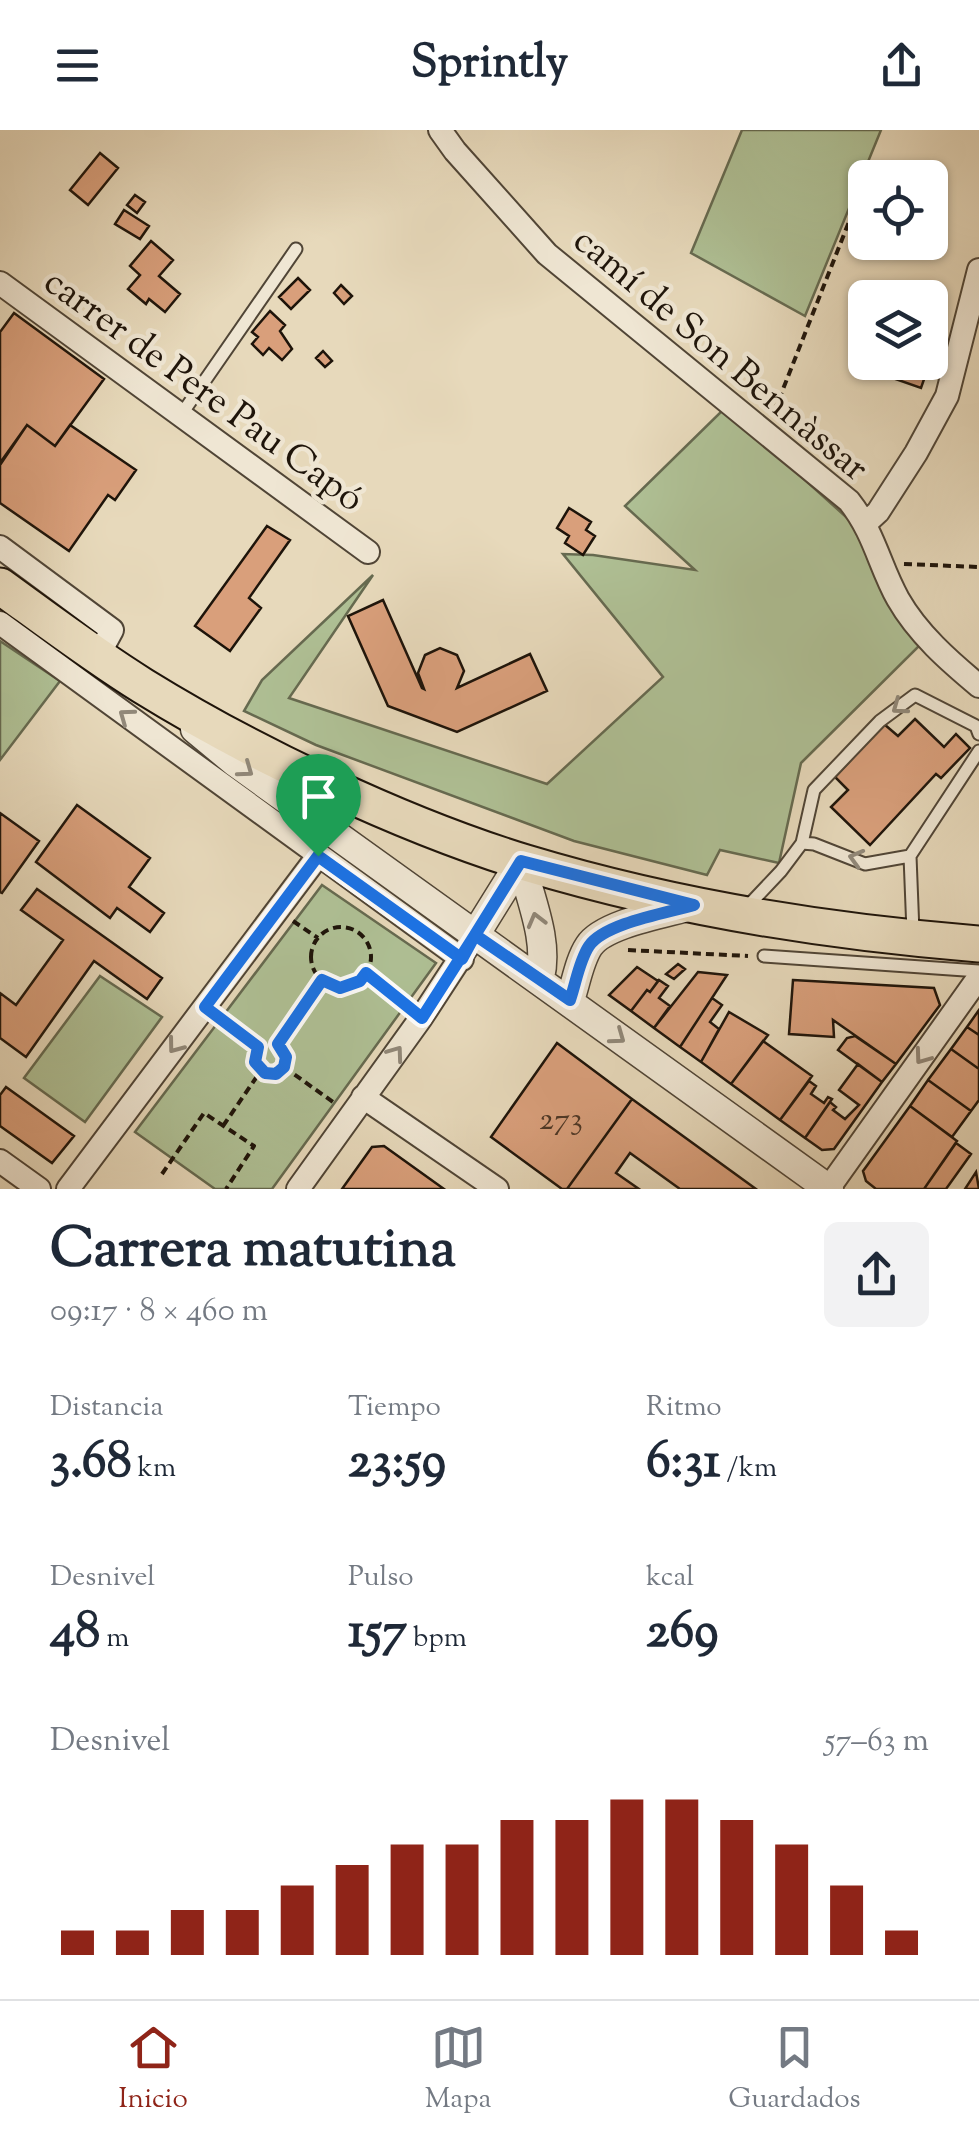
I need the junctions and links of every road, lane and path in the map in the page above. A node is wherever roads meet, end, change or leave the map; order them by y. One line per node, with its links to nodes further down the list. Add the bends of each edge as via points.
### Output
1 (440, 130): 7 (street, camí de Son Bennàssar, via 546,254)
2 (848, 224): 7 (path)
3 (296, 250): 6 (lane)
4 (979, 270): 8 (street, via 942,408)
5 (5, 296): 6 (street, carrer de Pere Pau Capó)
6 (181, 416): 10 (street, carrer de Pere Pau Capó)
7 (767, 431): 8 (street, camí de Son Bennàssar)
8 (866, 522): 11 (street, camí de Son Bennàssar)
9 (0, 547): 15 (street, via 112,630)
10 (368, 552)
11 (885, 563): 12 (path); 17 (street, camí de Son Bennàssar, via 898,599 938,651)
12 (979, 567)
13 (0, 586): 15 (main road)
14 (0, 623): 21 (street, one-way to 14)
15 (98, 656): 16 (main road)
16 (144, 686): 23 (main road, via 363,799); 30 (street, one-way to 30)
17 (979, 686)
18 (979, 734): 20 (lane, one-way to 20, via 976,726 915,694 814,790)
19 (979, 752): 22 (lane)
20 (802, 843): 22 (lane, one-way to 20, via 865,864); 26 (lane)
21 (318, 856): 25 (street); 30 (street)
22 (910, 856): 28 (lane)
23 (521, 861): 24 (main road); 30 (street); 34 (street, one-way to 23, via 542,944)
24 (694, 905): 26 (main road); 36 (street, via 597,938)
25 (278, 910): 27 (path); 37 (street)
26 (742, 913): 28 (main road)
27 (318, 938): 32 (path, via 333,928 360,935 370,953); 35 (path, via 311,956)
28 (913, 939): 29 (main road)
29 (979, 944)
30 (468, 947): 34 (street); 38 (street)
31 (764, 956): 33 (lane)
32 (366, 973): 35 (path, via 340,988); 38 (path)
33 (979, 974): 52 (street, one-way to 52)
34 (540, 978): 36 (street)
35 (322, 980): 39 (path)
36 (570, 1000): 52 (street, one-way to 52)
37 (205, 1007): 40 (path); 48 (street, one-way to 48)
38 (422, 1018): 43 (street, one-way to 38)
39 (278, 1044): 40 (path); 41 (path)
40 (258, 1047): 42 (path)
41 (284, 1067): 42 (path, via 276,1074); 43 (path)
42 (260, 1071): 44 (path)
43 (357, 1106): 50 (street); 51 (street)
44 (223, 1126): 46 (path, via 204,1113); 49 (path, via 254,1146)
45 (0, 1161): 47 (street)
46 (162, 1174)
47 (39, 1189)
48 (68, 1189)
49 (226, 1189)
50 (298, 1189)
51 (497, 1189)
52 (828, 1189)

